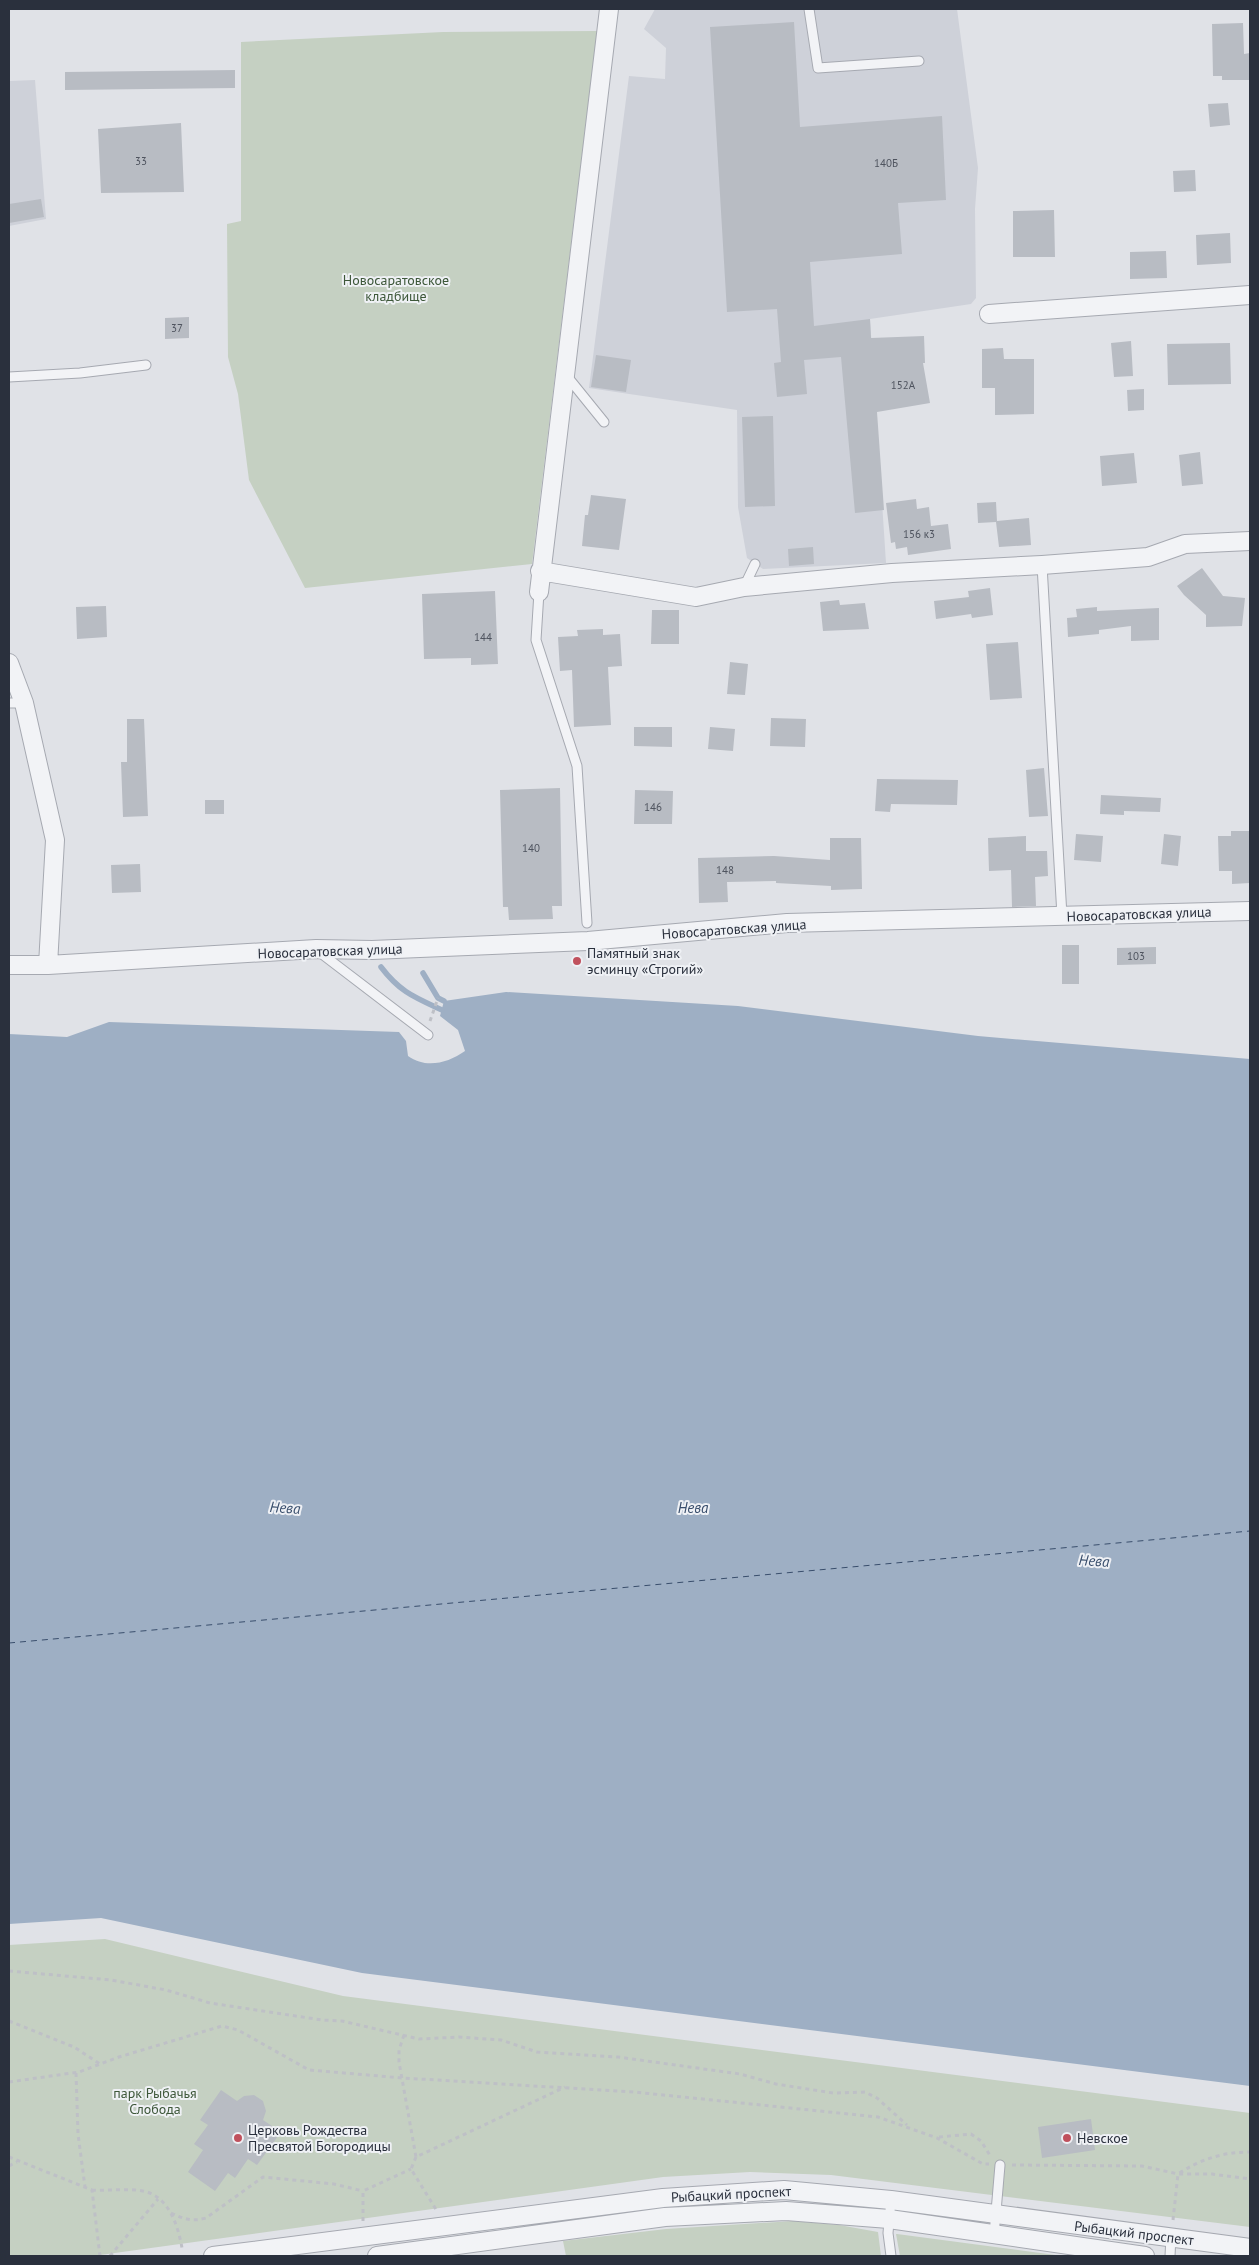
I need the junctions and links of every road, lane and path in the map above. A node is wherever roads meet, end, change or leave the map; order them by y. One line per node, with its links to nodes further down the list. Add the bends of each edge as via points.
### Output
1 (609, 9): 7 (street)
2 (809, 9): 3 (lane, via 818,68)
3 (919, 61)
4 (1250, 295): 5 (street)
5 (989, 314)
6 (146, 365): 8 (lane)
7 (565, 374): 9 (lane); 13 (street)
8 (9, 378)
9 (604, 422)
10 (1250, 541): 12 (street, via 1185,544 1148,557)
11 (755, 564): 14 (lane)
12 (1042, 565): 14 (street, via 892,573); 19 (lane)
13 (540, 572): 14 (street, via 696,597); 15 (street)
14 (744, 587)
15 (539, 592): 20 (lane, via 536,640 577,766)
16 (9, 663): 17 (street)
17 (16, 703): 23 (street, via 55,840)
18 (1250, 911): 19 (street, Новосаратовская улица)
19 (1062, 916): 21 (street, Новосаратовская улица, via 788,923 588,941 372,950)
20 (587, 923)
21 (316, 949): 23 (street, Новосаратовская улица); 26 (lane)
22 (9, 965): 23 (street, Новосаратовская улица)
23 (48, 965)
24 (438, 998): 25 (path)
25 (431, 1016)
26 (428, 1035)
27 (9, 1971): 29 (path, via 111,1980 210,2002 342,2021)
28 (9, 2021): 30 (path, via 74,2047)
29 (404, 2035): 32 (path, via 399,2062); 35 (path, via 428,2040 459,2037 501,2040 537,2052 618,2057 740,2074 776,2084 833,2093 865,2092 878,2098)
30 (101, 2064): 31 (path); 32 (path, via 222,2026 238,2030 309,2070)
31 (76, 2073): 33 (path); 47 (path, via 78,2134)
32 (403, 2078): 34 (path); 39 (path)
33 (9, 2082)
34 (566, 2087): 35 (path, via 843,2113 878,2117); 39 (path)
35 (908, 2126): 36 (path)
36 (937, 2138): 41 (path); 42 (path, via 972,2134 989,2152 994,2165)
37 (1250, 2152): 45 (path, via 1212,2156)
38 (9, 2157): 40 (path)
39 (416, 2158): 44 (path)
40 (17, 2162): 43 (path); 47 (path)
41 (983, 2164)
42 (1000, 2165): 45 (path, via 1142,2166); 54 (lane)
43 (9, 2166)
44 (411, 2169): 49 (path); 52 (path)
45 (1178, 2174): 46 (path); 57 (path)
46 (1250, 2179)
47 (86, 2188): 48 (path)
48 (92, 2190): 50 (path, via 144,2191); 63 (path)
49 (363, 2191): 53 (path, via 334,2184 263,2177 206,2218 194,2221); 56 (path)
50 (158, 2199): 53 (path); 64 (path)
51 (891, 2200): 54 (street, Рыбацкий проспект); 55 (lane); 58 (street, Рыбацкий проспект, via 823,2193 747,2191 663,2198)
52 (438, 2211)
53 (171, 2213): 60 (path)
54 (997, 2215): 57 (street, Рыбацкий проспект); 59 (lane)
55 (889, 2219): 59 (street, Рыбацкий проспект); 62 (street, Рыбацкий проспект, via 820,2212 728,2212 665,2217); 68 (lane)
56 (363, 2222)
57 (1172, 2230): 61 (street, Рыбацкий проспект); 70 (lane)
58 (389, 2232): 62 (street); 65 (street, Рыбацкий проспект); 67 (street)
59 (994, 2235): 69 (street, Рыбацкий проспект)
60 (182, 2248)
61 (1250, 2248)
62 (403, 2254): 67 (street, Рыбацкий проспект)
63 (100, 2256)
64 (110, 2256)
65 (213, 2256)
66 (377, 2256): 67 (street, Рыбацкий проспект)
67 (381, 2256)
68 (891, 2256)
69 (1145, 2256)
70 (1170, 2256)

